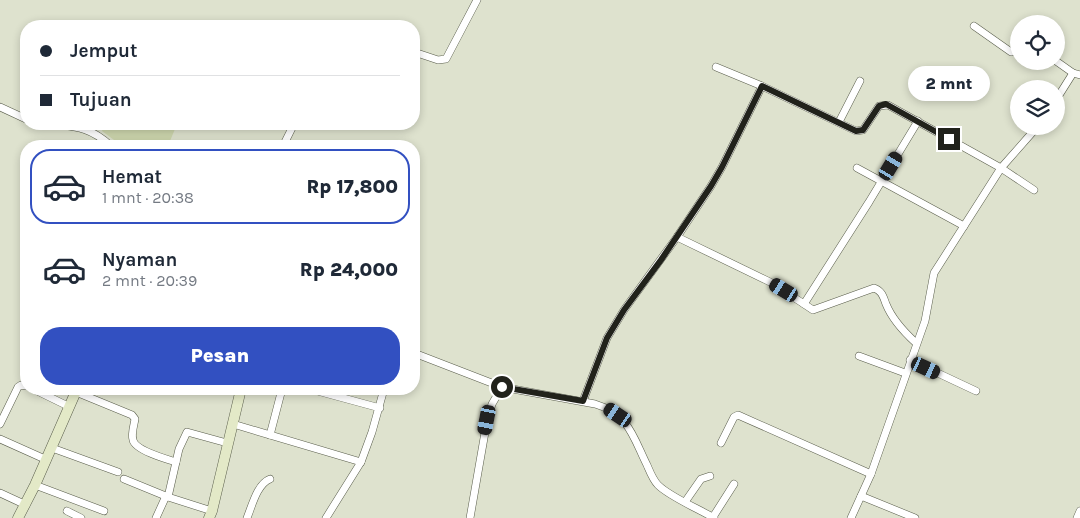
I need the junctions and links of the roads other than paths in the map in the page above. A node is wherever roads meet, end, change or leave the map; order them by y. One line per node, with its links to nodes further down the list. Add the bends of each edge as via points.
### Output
1 (477, 0): 4 (street, via 446,59)
2 (974, 26): 3 (street)
3 (1010, 51)
4 (420, 54)
5 (716, 66): 9 (street)
6 (1065, 67): 7 (street)
7 (1077, 74): 10 (street)
8 (860, 81): 14 (street)
9 (762, 86): 14 (street); 23 (street, via 722,167)
10 (1065, 89)
11 (0, 107): 12 (street)
12 (20, 116)
13 (918, 121): 14 (street, via 884,104 860,131); 19 (street); 20 (street)
14 (838, 122)
15 (91, 130): 17 (street)
16 (1030, 135): 19 (street)
17 (104, 140)
18 (857, 168): 20 (street)
19 (1001, 168): 21 (street); 22 (street)
20 (882, 181): 22 (street); 24 (street)
21 (1034, 190)
22 (964, 226): 25 (street, via 934,273)
23 (677, 237): 24 (street, via 770,282); 40 (street, via 607,338)
24 (804, 304): 25 (street, via 813,310 869,289 879,289 901,328)
25 (916, 343): 28 (street)
26 (420, 355): 31 (street)
27 (859, 356): 29 (street)
28 (910, 360): 29 (street); 32 (street)
29 (905, 373): 54 (street)
30 (20, 386): 43 (street)
31 (502, 387): 40 (street); 74 (street, via 487,420)
32 (976, 391)
33 (45, 395): 41 (street)
34 (75, 395): 41 (street)
35 (86, 395): 51 (street, via 132,415 135,419 132,439 136,445)
36 (239, 395): 44 (street)
37 (280, 395): 45 (street)
38 (332, 395): 42 (street)
39 (383, 395): 42 (street)
40 (583, 401): 63 (street, via 618,415 634,435 657,484)
41 (70, 407): 49 (street)
42 (380, 408): 52 (street)
43 (0, 424)
44 (233, 424): 45 (street); 47 (street)
45 (270, 435): 52 (street)
46 (0, 439): 50 (street)
47 (227, 443): 51 (street, via 188,432); 68 (street)
48 (721, 443): 54 (street, via 738,415)
49 (52, 448): 50 (street); 53 (street)
50 (47, 460): 59 (street)
51 (176, 462): 61 (street)
52 (361, 462): 73 (street)
53 (118, 472)
54 (871, 474): 62 (street)
55 (710, 476): 63 (street, via 701,479)
56 (124, 479): 61 (street)
57 (270, 479): 72 (street, via 260,487)
58 (734, 484): 75 (street)
59 (36, 486): 64 (street); 67 (street)
60 (0, 493): 64 (street)
61 (167, 496): 68 (street); 71 (street)
62 (861, 496): 76 (street); 77 (street)
63 (685, 502): 75 (street)
64 (26, 504): 69 (street)
65 (67, 511): 70 (street)
66 (1080, 511): 78 (street)
67 (104, 512)
68 (211, 514)
69 (18, 518)
70 (81, 518)
71 (156, 518)
72 (247, 518)
73 (326, 518)
74 (470, 518)
75 (714, 518)
76 (851, 518)
77 (915, 518)
78 (1077, 518)

